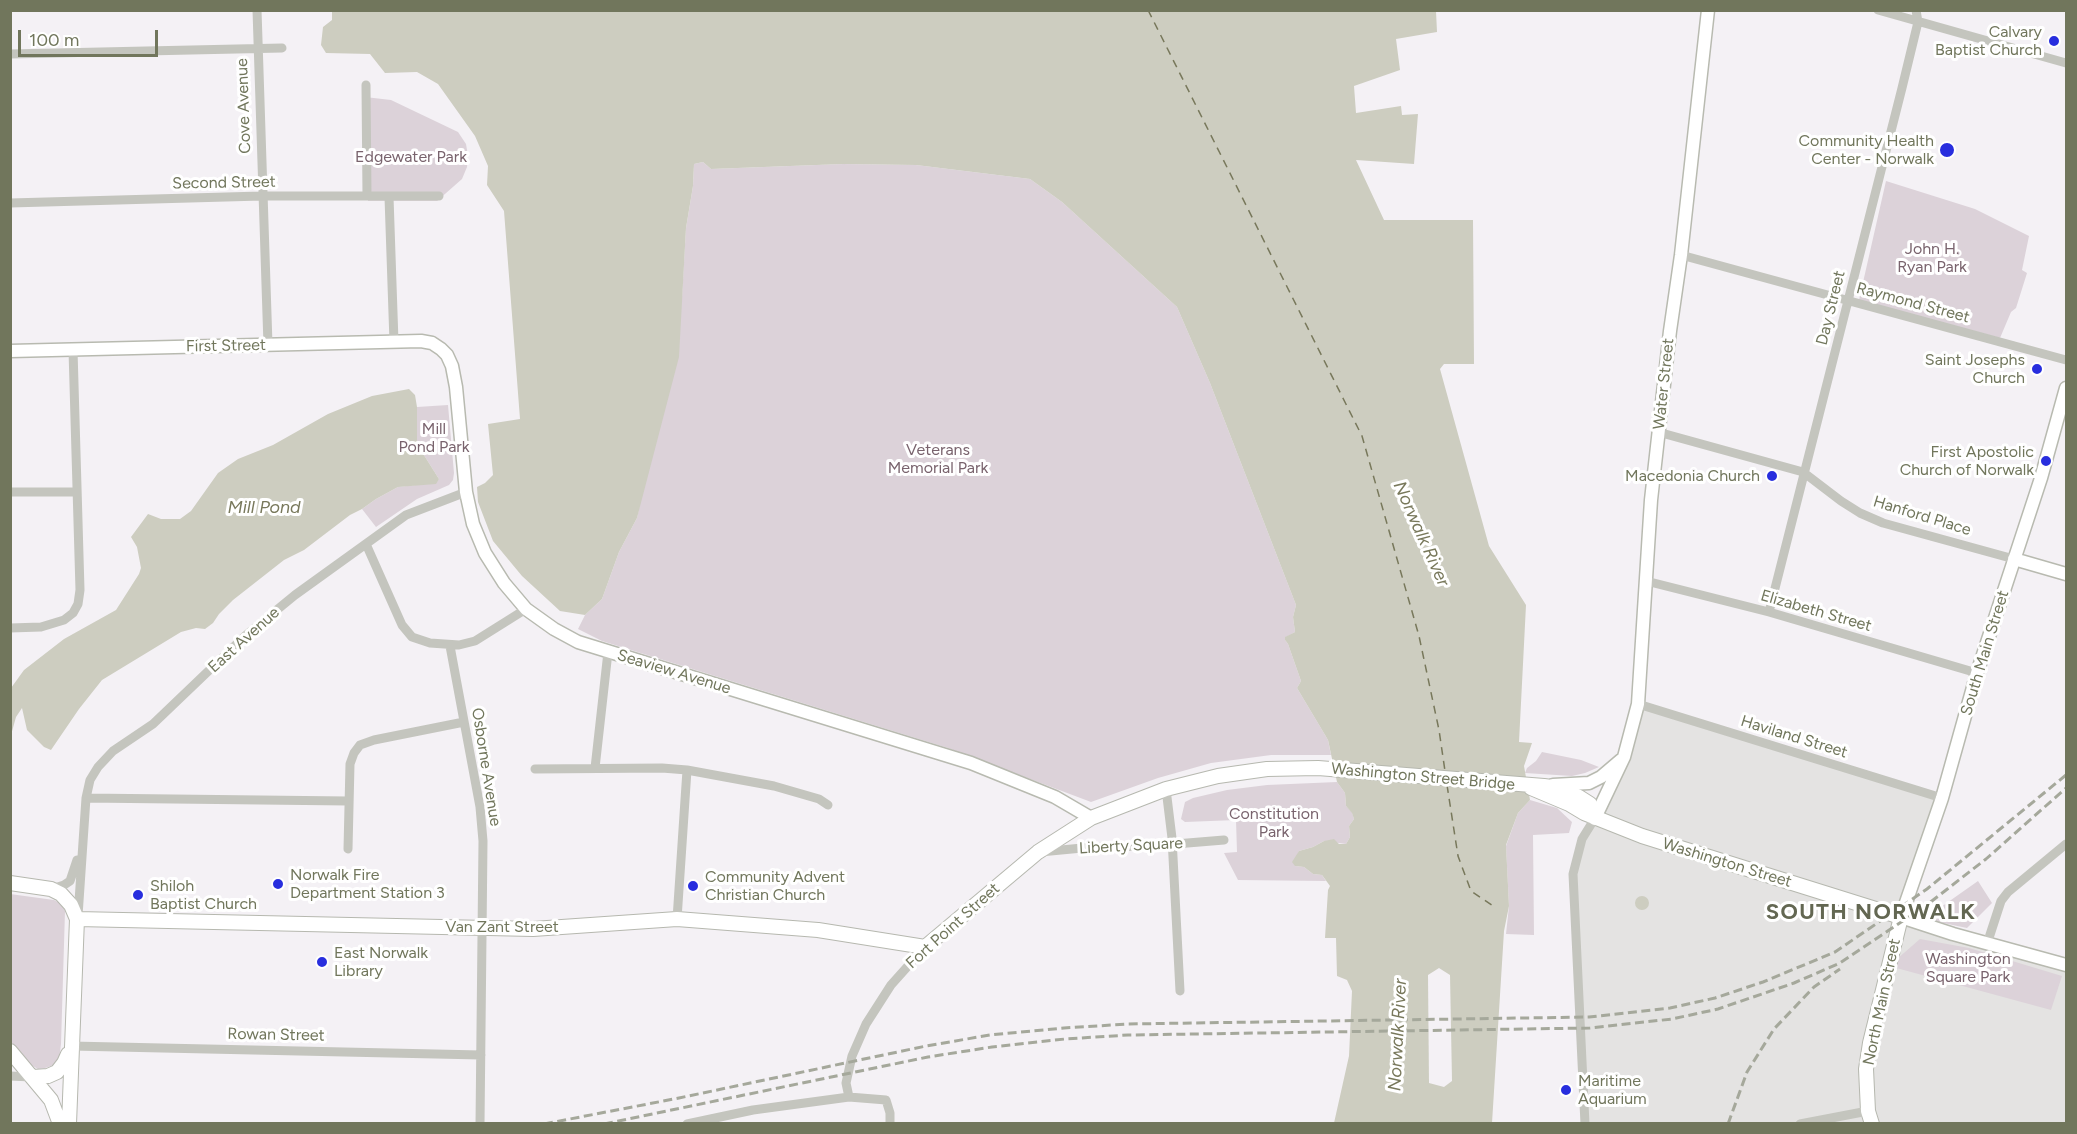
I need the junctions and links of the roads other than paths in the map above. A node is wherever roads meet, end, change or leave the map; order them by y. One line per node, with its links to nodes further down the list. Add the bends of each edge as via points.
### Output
1 (257, 10): 6 (street, Cove Avenue)
2 (1708, 10): 16 (main road, Water Street)
3 (1878, 10): 5 (street)
4 (1916, 10): 5 (street, Day Street)
5 (1918, 22): 9 (street); 17 (street, Day Street)
6 (258, 47): 7 (street); 8 (street); 12 (street, Cove Avenue)
7 (282, 48)
8 (10, 54)
9 (2067, 63)
10 (366, 85): 11 (street)
11 (368, 195): 12 (street, Second Street); 13 (street, Second Street)
12 (262, 196): 15 (street, Second Street); 19 (street, Cove Avenue)
13 (389, 196): 14 (street, Second Street); 18 (street)
14 (439, 196)
15 (10, 203)
16 (1682, 255): 17 (street, Raymond Street); 25 (main road, Water Street)
17 (1847, 301): 23 (street, Raymond Street); 26 (street, Day Street)
18 (394, 342): 19 (main road, First Street); 20 (main road, First Street, via 421,341)
19 (268, 345): 21 (main road, First Street)
20 (441, 348): 29 (main road, Seaview Avenue, via 452,366 456,387)
21 (73, 350): 22 (main road, First Street); 28 (street)
22 (10, 351)
23 (2067, 360)
24 (2067, 388): 31 (main road, South Main Street)
25 (1658, 432): 26 (street, Hanford Place); 33 (main road, Water Street)
26 (1803, 472): 31 (street, Hanford Place, via 1841,501 1883,523); 35 (street, Day Street)
27 (10, 492): 28 (street)
28 (77, 492): 36 (street, via 78,604 64,620 41,627)
29 (466, 492): 30 (street, East Avenue, via 406,515); 34 (main road, Seaview Avenue, via 485,553)
30 (366, 544): 37 (street, via 402,625 412,637); 50 (street, East Avenue, via 295,595 245,636 153,724 113,751 90,780)
31 (2014, 559): 32 (main road); 39 (main road, South Main Street)
32 (2067, 574)
33 (1646, 581): 35 (street, Elizabeth Street); 40 (main road, Water Street)
34 (526, 609): 37 (street, via 475,641); 38 (main road, Seaview Avenue, via 578,642)
35 (1769, 612): 39 (street, Elizabeth Street)
36 (10, 628)
37 (450, 646): 41 (street, Osborne Avenue)
38 (608, 652): 44 (street); 54 (main road, Seaview Avenue, via 971,763 1054,797)
39 (1977, 673): 51 (main road, South Main Street)
40 (1638, 704): 42 (main road, Water Street); 51 (street, Haviland Street)
41 (464, 722): 52 (street, via 360,745 350,764); 67 (street, Osborne Avenue, via 480,807)
42 (1624, 758): 48 (main road, via 1589,783); 55 (main road, Water Street)
43 (535, 768): 44 (street)
44 (595, 768): 46 (street)
45 (1318, 768): 47 (main road, Washington Street Bridge); 49 (main road, Liberty Square, via 1267,769)
46 (687, 770): 53 (street, via 774,786); 66 (street)
47 (1528, 786): 48 (main road); 55 (main road, Washington Street)
48 (1544, 786): 55 (main road, via 1580,797 1590,804)
49 (1166, 789): 54 (main road, Liberty Square); 58 (street)
50 (86, 798): 52 (street); 57 (street, East Avenue)
51 (1942, 798): 64 (main road, South Main Street)
52 (348, 801): 60 (street)
53 (828, 805)
54 (1091, 818): 61 (main road, Fort Point Street)
55 (1595, 818): 64 (main road, Washington Street); 85 (street, via 1582,839 1573,874)
56 (1224, 840): 58 (street, Liberty Square)
57 (82, 841): 63 (street, East Avenue, via 74,874 64,885); 65 (street, East Avenue)
58 (1172, 844): 61 (street, Liberty Square); 71 (street)
59 (2067, 844): 68 (street, via 2008,892 2001,901)
60 (348, 849)
61 (1038, 852): 69 (main road, Fort Point Street)
62 (10, 883): 63 (main road)
63 (51, 889): 65 (main road, via 68,900)
64 (1901, 917): 68 (main road, Washington Street); 78 (main road, North Main Street, via 1866,1069)
65 (77, 919): 67 (main road, Van Zant Street); 72 (main road, East Avenue)
66 (677, 920): 67 (main road, Van Zant Street, via 533,929); 69 (main road, Van Zant Street, via 818,930)
67 (482, 928): 74 (street, Osborne Avenue)
68 (1987, 944): 70 (main road, Washington Street)
69 (925, 947): 77 (street, Fort Point Street, via 891,985 866,1024 852,1056 846,1083)
70 (2067, 965)
71 (1180, 991)
72 (71, 1046): 74 (street, Rowan Street); 76 (main road, via 57,1072); 81 (main road, East Avenue)
73 (10, 1051): 76 (main road)
74 (481, 1055): 82 (street, Osborne Avenue)
75 (10, 1076): 76 (street)
76 (33, 1077): 80 (main road, via 51,1100)
77 (849, 1097): 79 (street, via 753,1110); 84 (street, via 886,1100)
78 (1870, 1117): 86 (street)
79 (708, 1121): 83 (street)
80 (60, 1124)
81 (69, 1124)
82 (480, 1124)
83 (687, 1124)
84 (890, 1124)
85 (1585, 1124)
86 (1800, 1124)

